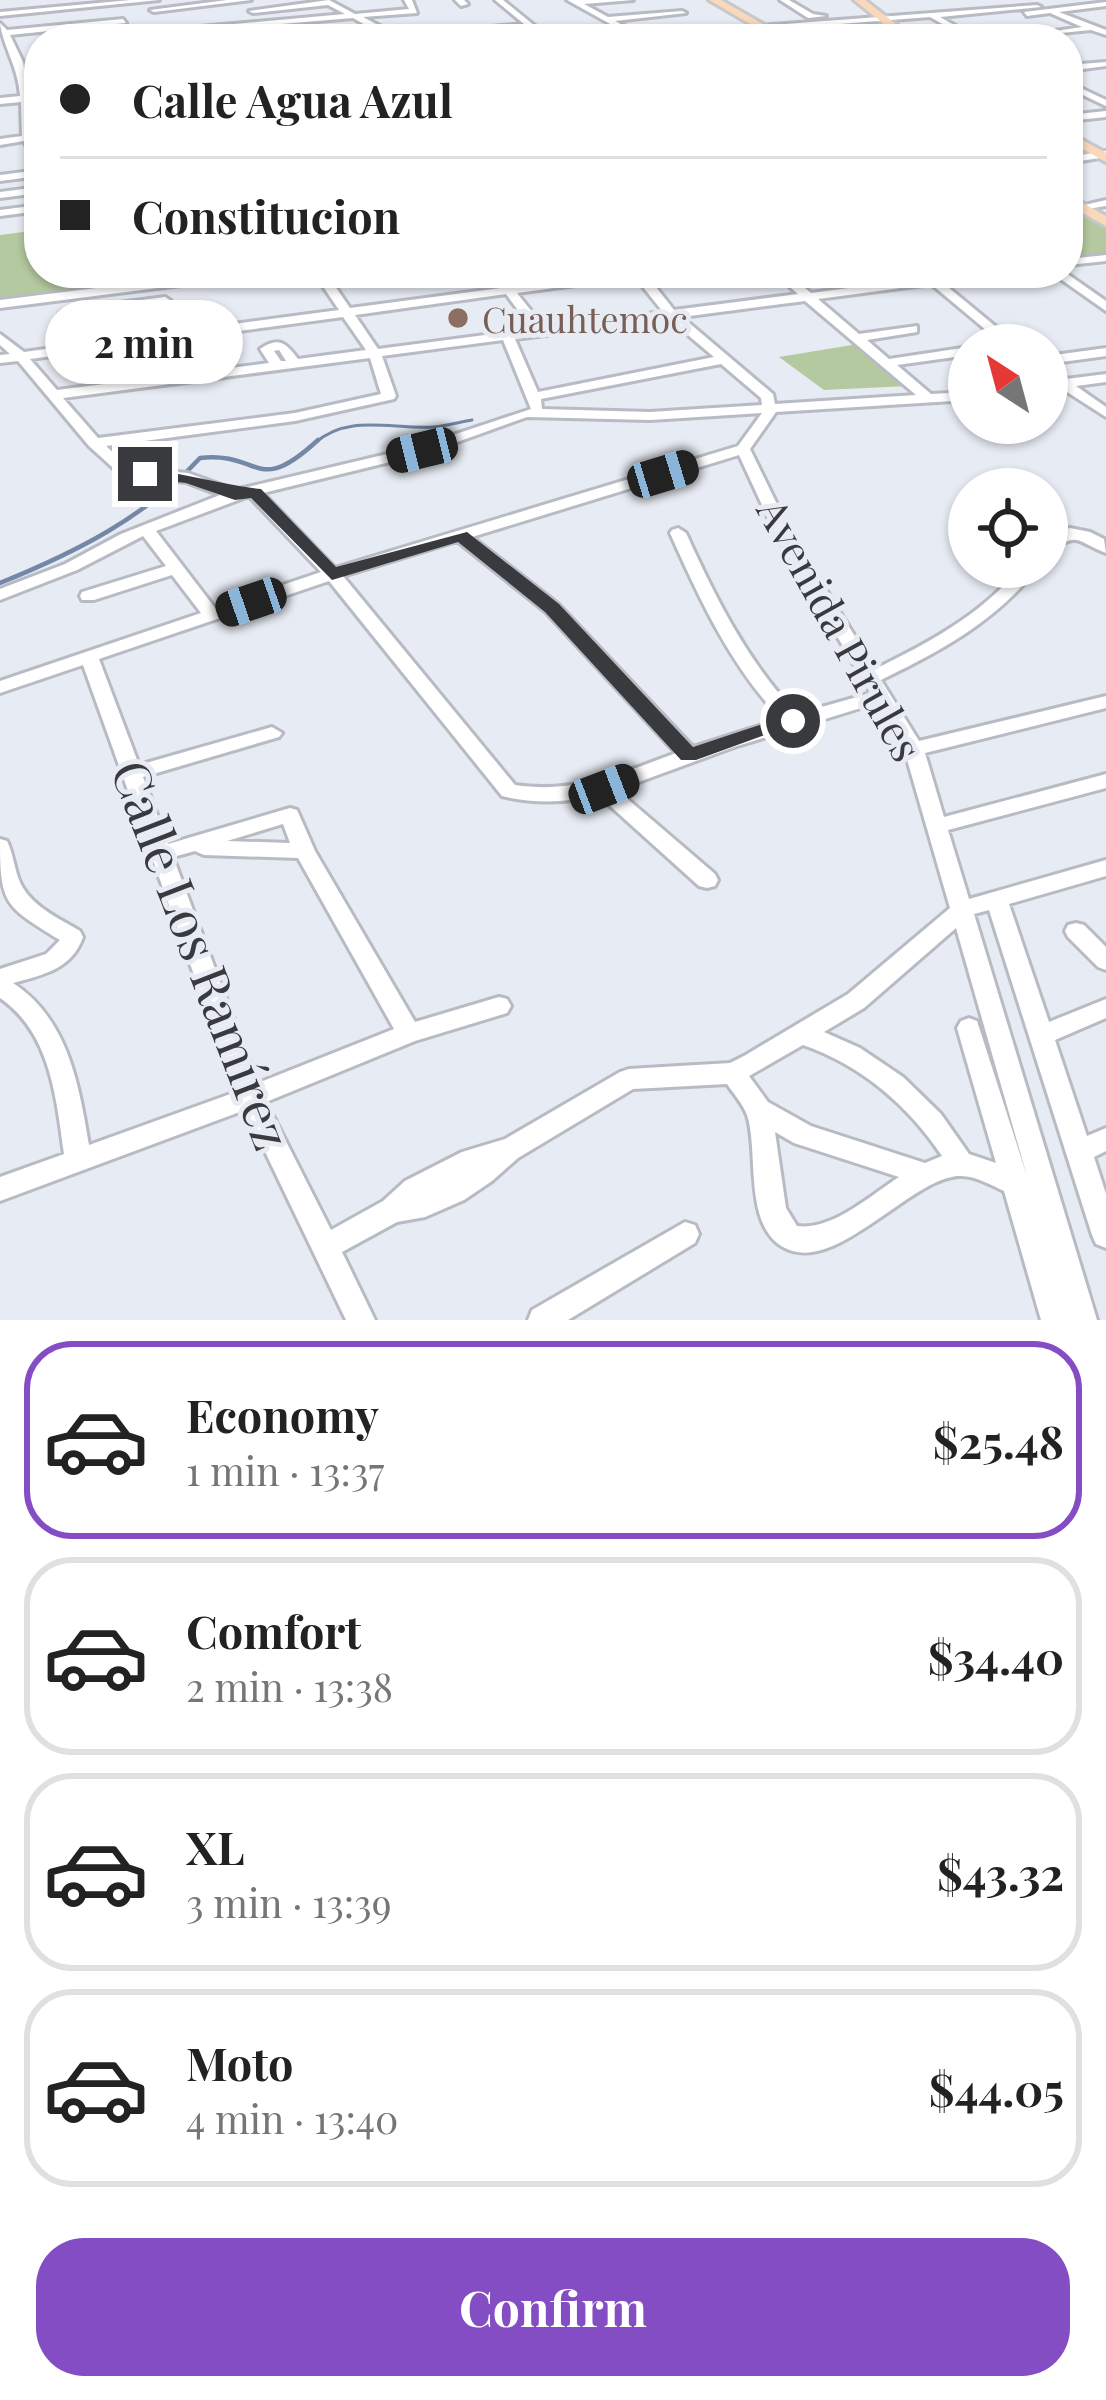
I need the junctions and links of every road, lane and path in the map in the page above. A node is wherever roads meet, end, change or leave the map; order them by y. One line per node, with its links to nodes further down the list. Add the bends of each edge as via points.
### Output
1 (248, 0): 18 (street)
2 (406, 0): 14 (street); 26 (street, via 414,11)
3 (499, 0): 38 (street)
4 (628, 0): 12 (street)
5 (659, 0): 22 (street)
6 (714, 0): 41 (main road)
7 (784, 0): 31 (street)
8 (859, 0): 29 (main road)
9 (964, 0): 19 (street)
10 (1009, 0): 15 (street)
11 (144, 1): 18 (street); 23 (street)
12 (573, 1): 27 (street)
13 (325, 2): 20 (street); 26 (street)
14 (382, 3)
15 (1035, 3): 19 (street); 21 (street)
16 (1102, 4): 21 (street)
17 (915, 6): 25 (street)
18 (155, 7): 28 (street); 33 (street)
19 (994, 10): 25 (street)
20 (254, 11)
21 (1049, 11): 32 (street); 44 (street)
22 (682, 13): 27 (street); 40 (street)
23 (0, 14)
24 (218, 14): 28 (street)
25 (932, 15): 29 (street); 32 (street)
26 (357, 17): 36 (street); 37 (street)
27 (606, 19): 39 (street)
28 (166, 20): 35 (street)
29 (882, 20): 31 (street); 43 (main road)
30 (123, 21): 34 (street)
31 (837, 22): 42 (street)
32 (945, 23)
33 (31, 24)
34 (71, 24)
35 (171, 24)
36 (253, 24)
37 (371, 24)
38 (525, 24)
39 (615, 24)
40 (697, 24)
41 (757, 24)
42 (813, 24)
43 (888, 24)
44 (1092, 27): 46 (street); 47 (street)
45 (2, 28): 48 (street)
46 (1083, 29)
47 (1106, 32)
48 (12, 53): 49 (street); 54 (street)
49 (0, 63)
50 (1083, 64): 53 (street)
51 (1106, 64): 53 (street)
52 (1083, 66): 53 (street)
53 (1088, 66)
54 (23, 93): 56 (street); 58 (street)
55 (1083, 93): 57 (street)
56 (0, 101)
57 (1106, 104)
58 (24, 138): 59 (street)
59 (0, 142)
60 (128, 288): 69 (street)
61 (332, 288): 73 (street)
62 (526, 288): 68 (street)
63 (650, 288): 74 (street)
64 (798, 288): 70 (street)
65 (870, 288): 70 (street)
66 (941, 288): 76 (street)
67 (1079, 288): 72 (street)
68 (511, 290): 73 (street); 78 (street)
69 (58, 297): 71 (street); 75 (street)
70 (811, 299): 74 (street); 82 (street)
71 (0, 304)
72 (1106, 307)
73 (351, 312): 79 (street); 85 (street)
74 (670, 313): 78 (street); 89 (street)
75 (65, 314): 79 (street, via 165,301); 83 (street)
76 (985, 324)
77 (913, 329): 82 (street)
78 (540, 331): 80 (street)
79 (176, 333): 83 (street); 88 (street)
80 (508, 336): 85 (street); 100 (street)
81 (0, 338): 88 (street)
82 (856, 338): 90 (street)
83 (70, 343): 88 (street)
84 (1106, 352): 87 (street)
85 (375, 353): 98 (street, via 295,364 282,346 266,349 277,366); 102 (street, via 389,396)
86 (948, 354): 90 (street)
87 (1068, 357)
88 (11, 358): 98 (street)
89 (724, 359): 99 (street); 100 (street)
90 (885, 363): 95 (street)
91 (1106, 378): 92 (street)
92 (1068, 386)
93 (1068, 388): 94 (street)
94 (1106, 388)
95 (920, 392): 96 (street); 99 (street)
96 (948, 392)
97 (1068, 393): 101 (street)
98 (54, 394): 102 (street)
99 (769, 401): 100 (street, via 650,416); 103 (street, Avenida Pirules)
100 (537, 404): 104 (street, via 422,450)
101 (1106, 413)
102 (94, 443): 105 (street, via 126,472 188,478)
103 (743, 449): 109 (street); 119 (street, Avenida Pirules, via 782,531)
104 (255, 493): 105 (street); 112 (street)
105 (235, 495): 106 (street)
106 (146, 530): 111 (street); 114 (street)
107 (677, 533): 121 (street, via 745,667)
108 (1068, 533): 110 (street, via 1087,534)
109 (461, 536): 112 (street); 124 (street, via 552,608)
110 (1106, 548)
111 (176, 568): 115 (street); 116 (street)
112 (332, 574): 116 (street); 127 (street, via 509,791 537,798)
113 (1009, 588): 119 (street)
114 (0, 595)
115 (88, 596)
116 (211, 615): 117 (street)
117 (88, 656): 118 (street); 125 (street, Calle Los Ramírez)
118 (0, 686)
119 (878, 686): 121 (street); 123 (street, Avenida Pirules)
120 (1106, 702): 123 (street)
121 (793, 721): 124 (street)
122 (272, 734): 125 (street)
123 (914, 749): 128 (street, Avenida Pirules)
124 (689, 755): 127 (street)
125 (133, 773): 132 (street, Calle Los Ramírez)
126 (1106, 782): 128 (street)
127 (604, 789): 134 (street)
128 (940, 824): 136 (street, Avenida Pirules)
129 (0, 846): 139 (street, via 6,884 20,904 72,937 60,958)
130 (188, 848): 131 (street); 131 (street, via 290,815); 132 (street)
131 (304, 850): 143 (street)
132 (163, 853): 147 (street, Calle Los Ramírez)
133 (1106, 868): 135 (street)
134 (707, 880)
135 (997, 900): 136 (street); 145 (street)
136 (964, 909): 144 (street); 156 (street, Avenida Pirules)
137 (1076, 931): 138 (street)
138 (1106, 961)
139 (0, 982): 151 (street, via 29,1010 63,1072)
140 (499, 1006): 143 (street)
141 (1106, 1008): 145 (street)
142 (969, 1028): 154 (street)
143 (409, 1033): 147 (street)
144 (803, 1035): 146 (street); 152 (street, via 895,1084 938,1124)
145 (1040, 1036): 150 (street)
146 (733, 1073): 148 (street); 159 (street, via 629,1079 512,1149 482,1176)
147 (251, 1097): 151 (street); 159 (street, Calle Los Ramírez)
148 (759, 1110): 153 (street, via 802,1136); 153 (street, via 776,1221 788,1236 827,1239)
149 (1106, 1139): 150 (street)
150 (1079, 1152): 157 (street)
151 (78, 1160): 155 (street)
152 (961, 1164): 153 (street); 154 (street)
153 (922, 1173)
154 (1012, 1184): 156 (street); 162 (street)
155 (0, 1189)
156 (1047, 1197): 163 (street, Avenida Pirules)
157 (1105, 1225)
158 (685, 1234): 161 (street)
159 (323, 1248): 160 (street, Calle Los Ramírez)
160 (361, 1320)
161 (542, 1320)
162 (1055, 1320)
163 (1082, 1320)

